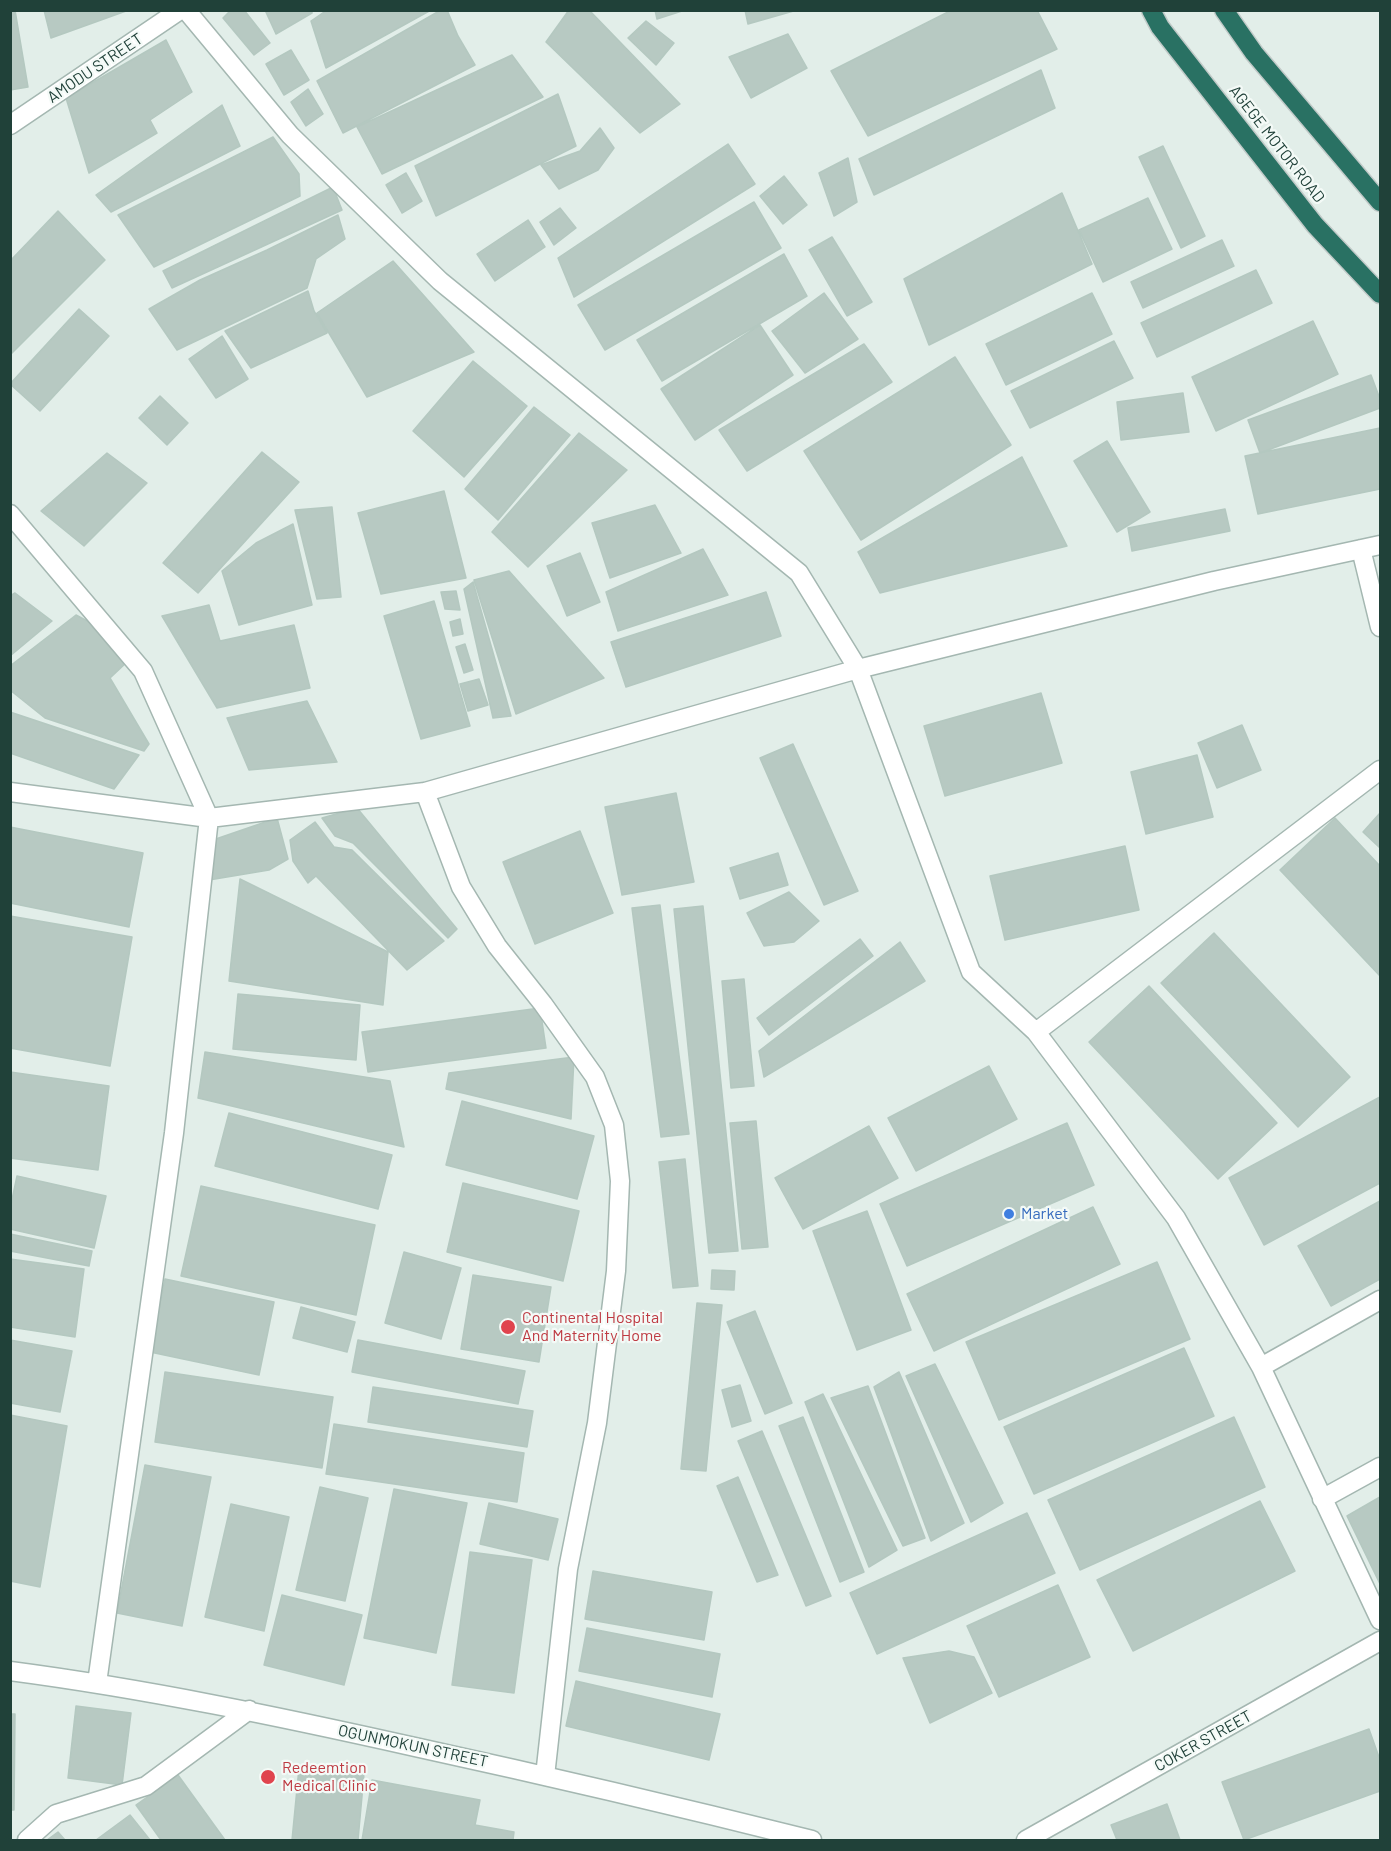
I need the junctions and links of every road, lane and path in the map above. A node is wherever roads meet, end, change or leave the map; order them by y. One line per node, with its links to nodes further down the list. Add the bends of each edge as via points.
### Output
1 (180, 10): 5 (street, AMODU STREET)
2 (186, 10): 12 (street, via 290,135 440,281 799,573)
3 (1150, 10): 7 (highway, AGEGE MOTOR ROAD, via 1315,225)
4 (1224, 10): 6 (highway, via 1254,53)
5 (10, 125)
6 (1377, 192)
7 (1380, 294)
8 (10, 514): 16 (street, via 143,671)
9 (1380, 545): 10 (street)
10 (1361, 549): 11 (street); 12 (street)
11 (1380, 627)
12 (858, 669): 15 (street); 17 (street, via 971,972)
13 (1380, 770): 17 (street)
14 (10, 792): 16 (street)
15 (425, 792): 16 (street); 27 (street, via 461,887 497,946 596,1077 614,1125 620,1180 616,1271 597,1423 568,1569)
16 (210, 818): 25 (street, via 174,1133)
17 (1036, 1032): 19 (street, via 1176,1218)
18 (1380, 1300): 19 (street)
19 (1261, 1366): 21 (street)
20 (1380, 1467): 21 (street)
21 (1322, 1499): 22 (street)
22 (1380, 1620)
23 (1380, 1641): 30 (street, COKER STREET)
24 (10, 1671): 25 (street, OGUNMOKUN STREET)
25 (97, 1683): 26 (street, OGUNMOKUN STREET)
26 (249, 1710): 27 (street, OGUNMOKUN STREET); 28 (street, via 146,1786 56,1814)
27 (545, 1776): 29 (street, OGUNMOKUN STREET)
28 (27, 1840)
29 (812, 1840)
30 (1026, 1840)

